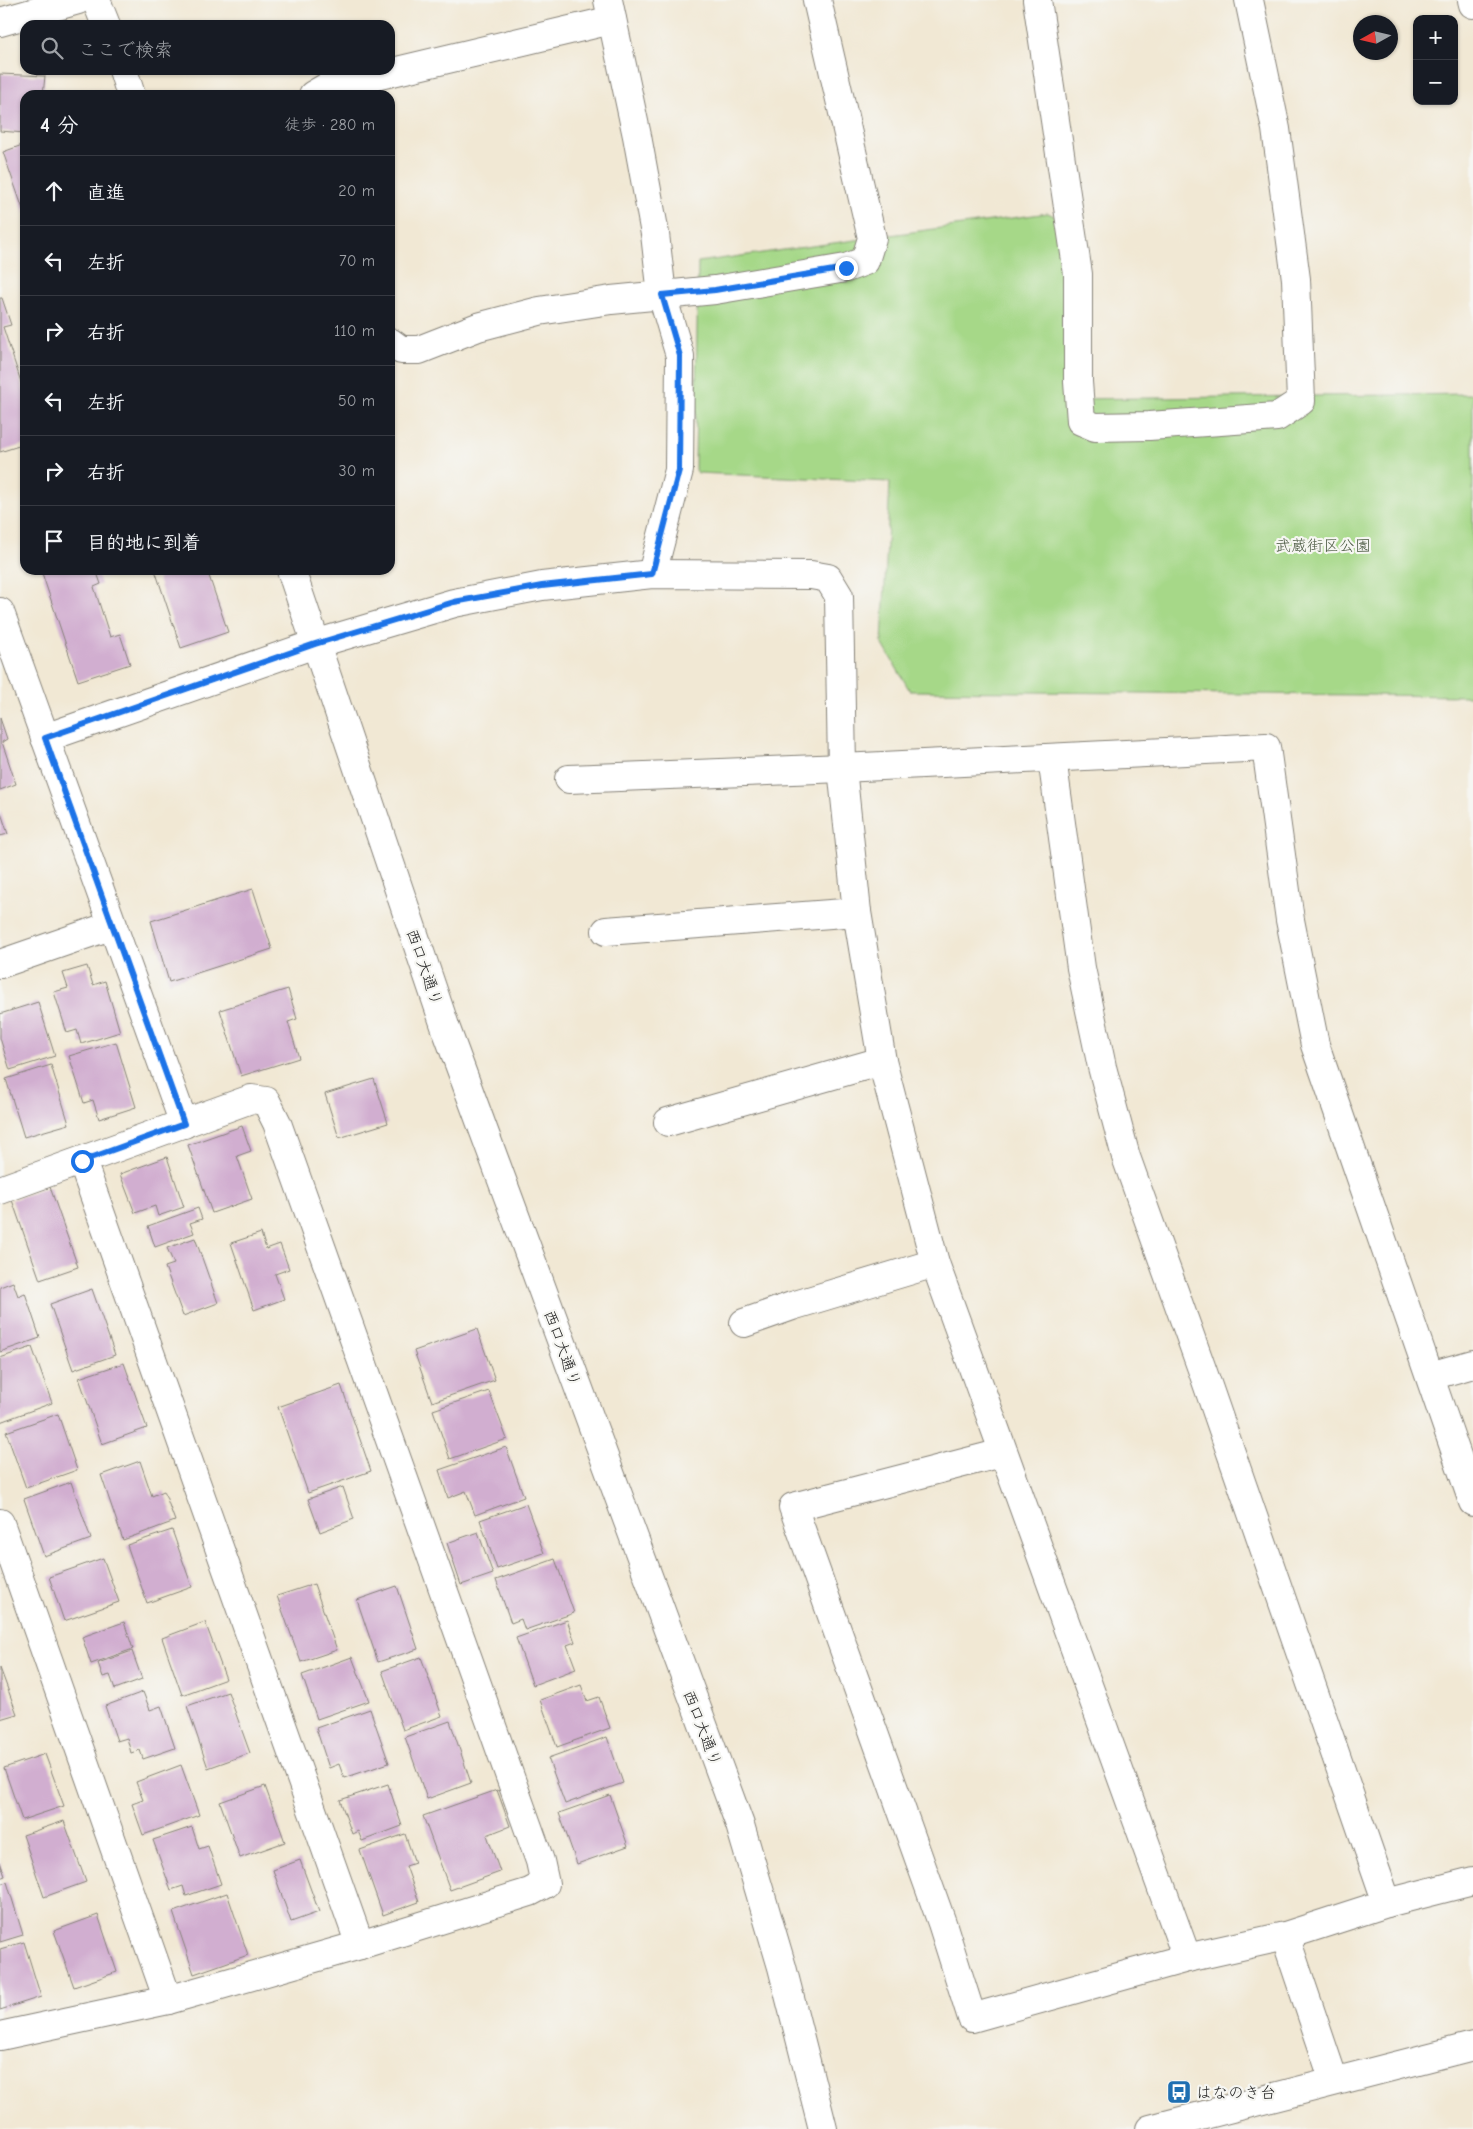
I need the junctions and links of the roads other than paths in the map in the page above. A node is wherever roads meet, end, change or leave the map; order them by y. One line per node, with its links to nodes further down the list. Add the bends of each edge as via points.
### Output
1 (78, 0): 8 (street)
2 (96, 0): 7 (street)
3 (817, 0): 14 (street, via 872,238 865,261 837,270 715,290)
4 (1037, 0): 5 (street, via 1078,274 1081,421 1095,427 1277,417 1301,401 1296,280 1276,130)
5 (1250, 0)
6 (610, 10): 9 (street); 14 (street, via 639,146)
7 (104, 20)
8 (0, 22)
9 (395, 69)
10 (124, 75): 12 (street)
11 (372, 75): 13 (street)
12 (129, 90)
13 (322, 90)
14 (662, 295): 15 (street, via 539,310 478,327 419,350 401,350); 16 (street, via 680,356 679,470)
15 (395, 346)
16 (652, 574): 19 (street, via 542,586 454,602); 22 (street, via 811,575 828,578 839,596)
17 (292, 575): 19 (street, 西口大通り)
18 (0, 612): 20 (street)
19 (315, 644): 20 (street); 49 (street, 西口大通り, via 445,1026 740,1826 782,1967)
20 (45, 738): 25 (street)
21 (1052, 758): 22 (street); 36 (street, via 1266,747 1290,920 1315,1045); 41 (street, via 1081,968 1102,1067 1126,1157)
22 (842, 768): 23 (street); 24 (street)
23 (570, 779)
24 (857, 912): 26 (street); 28 (street)
25 (113, 925): 27 (street); 30 (street)
26 (606, 931)
27 (0, 964)
28 (882, 1061): 29 (street); 33 (street)
29 (668, 1122)
30 (184, 1124): 31 (street); 43 (street, via 251,1098 266,1101 277,1123 530,1833 545,1884 530,1892)
31 (82, 1161): 32 (street); 43 (street)
32 (0, 1190)
33 (935, 1263): 34 (street); 37 (street)
34 (744, 1323)
35 (1473, 1364): 36 (street)
36 (1430, 1376): 38 (street)
37 (1002, 1453): 44 (street); 44 (street, via 793,1507 942,1923 972,2018)
38 (1473, 1502)
39 (0, 1523): 45 (street)
40 (1473, 1880): 41 (street)
41 (1387, 1903): 42 (street)
42 (1285, 1936): 44 (street); 48 (street)
43 (360, 1945): 45 (street)
44 (1186, 1958)
45 (168, 2000): 46 (street)
46 (0, 2036)
47 (1473, 2046): 48 (street)
48 (1334, 2081): 50 (street)
49 (822, 2129)
50 (1150, 2129)

